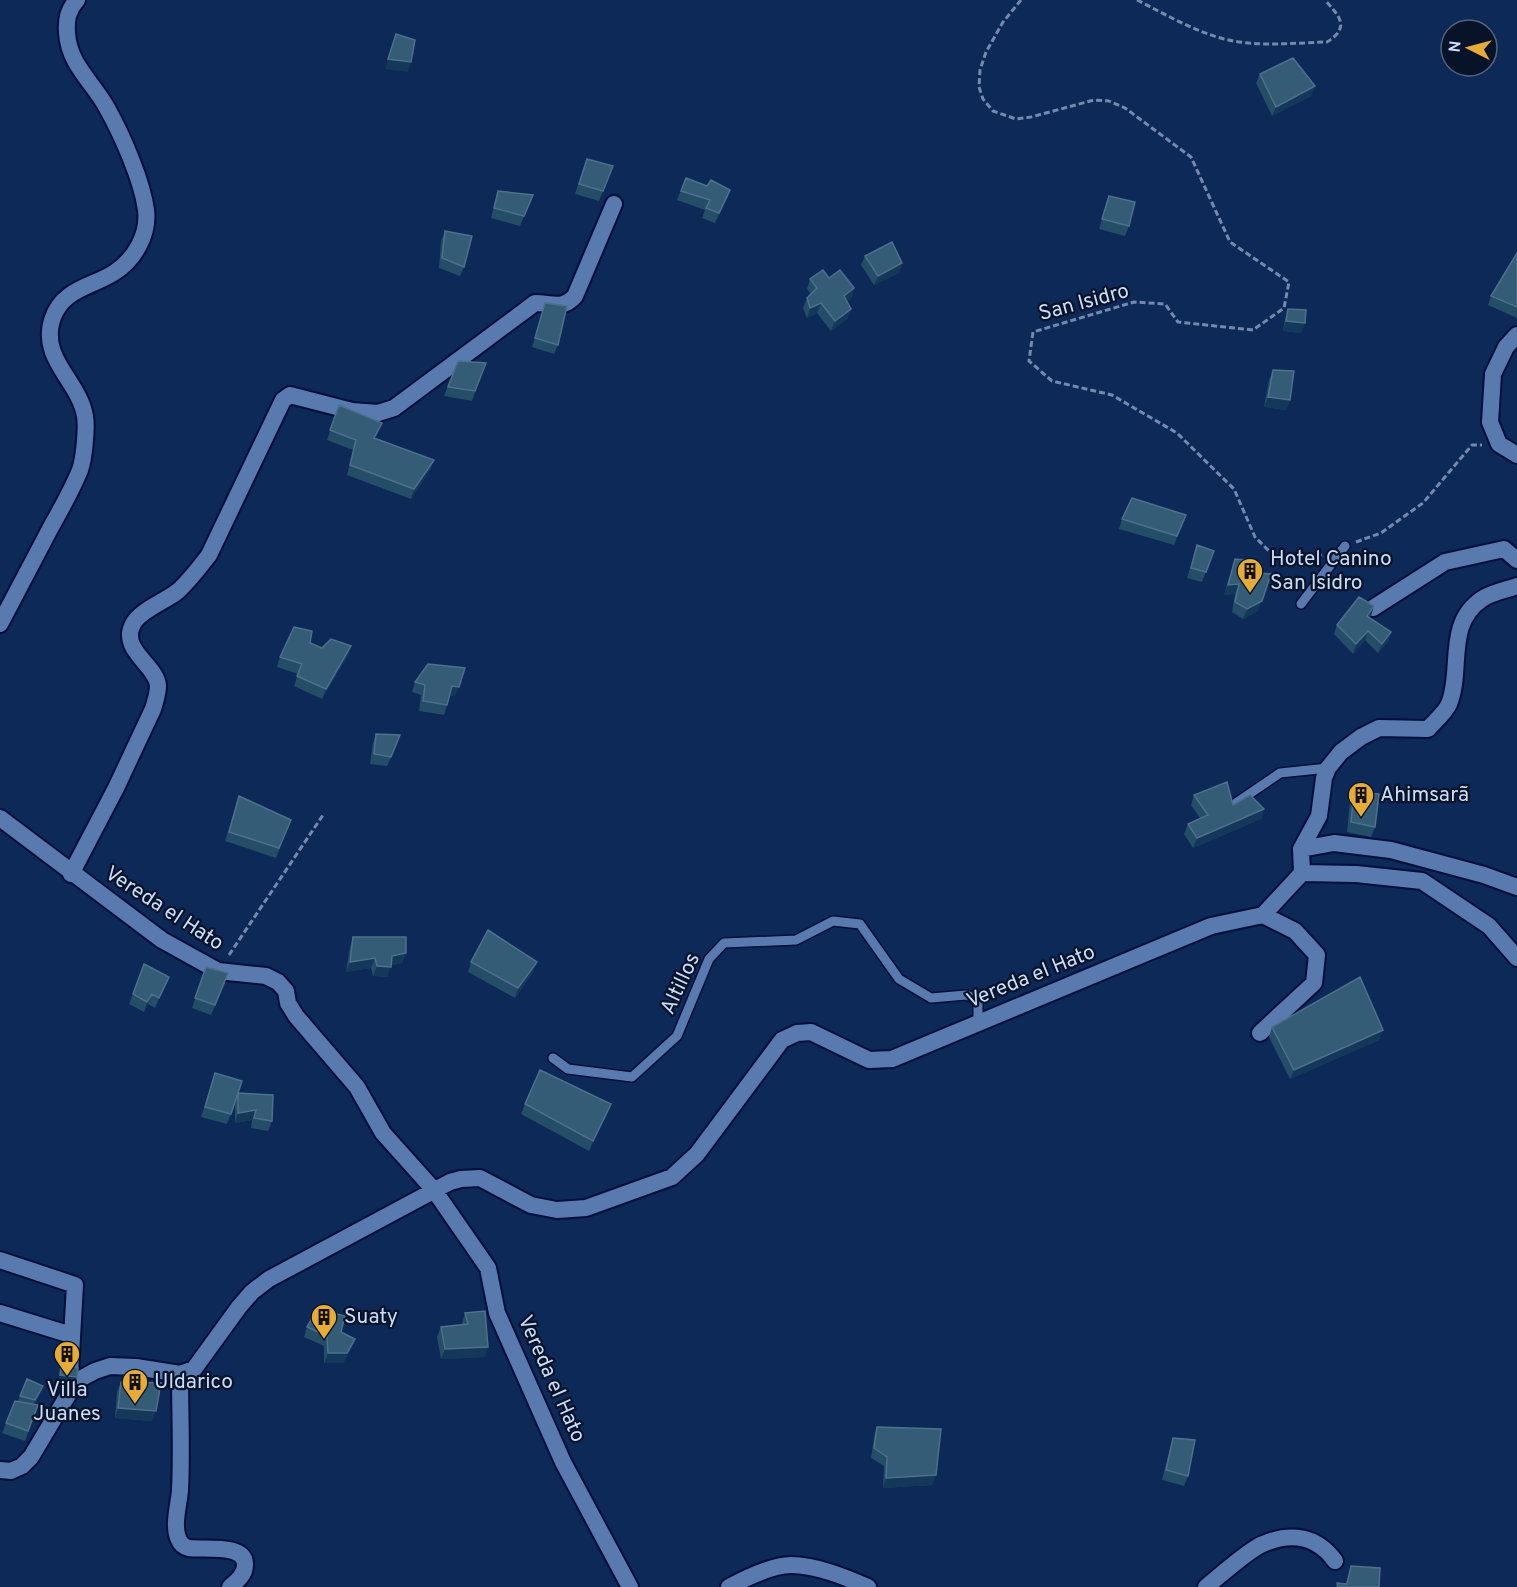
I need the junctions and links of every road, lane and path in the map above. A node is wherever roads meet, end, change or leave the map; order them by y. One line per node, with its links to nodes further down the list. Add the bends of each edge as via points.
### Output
1 (78, 0): 14 (street, via 70,9 68,45 79,69 106,107 135,171 146,211 146,228 136,252 127,261 115,272 81,287 52,320 51,347 86,417 81,468)
2 (1021, 0): 9 (path, San Isidro, via 997,32 980,70 979,87 993,111 1016,119 1094,100 1125,108 1191,157 1230,242 1288,282 1284,308 1253,330 1178,322 1165,304 1134,302 1033,332 1029,361 1052,381 1112,395 1177,433 1234,489 1256,537 1275,558 1306,561)
3 (1137, 0): 4 (path, via 1207,33 1254,44 1327,42 1341,26 1340,18)
4 (1325, 0)
5 (614, 204): 20 (street, via 570,302 535,303 394,408 378,413 352,411 290,395 283,400 196,573 133,623 132,646 156,678 156,697 116,788)
6 (1517, 335): 7 (street, via 1506,347 1493,374 1490,422)
7 (1499, 444): 8 (street); 9 (path, San Isidro, via 1472,445 1423,503 1381,534)
8 (1517, 455)
9 (1345, 546): 12 (lane)
10 (1517, 560): 13 (street, via 1504,549 1445,562)
11 (1517, 586): 15 (street, via 1483,598 1464,617 1455,646 1448,706 1428,729 1379,728 1360,737)
12 (1301, 604)
13 (1373, 608)
14 (0, 624)
15 (1328, 768): 16 (lane, via 1280,773); 19 (street, via 1319,816)
16 (1236, 803)
17 (323, 815): 25 (path)
18 (0, 818): 20 (street, Vereda el Hato)
19 (1301, 849): 21 (street); 22 (street, via 1334,843 1390,850)
20 (71, 873): 25 (street, Vereda el Hato, via 162,940)
21 (1302, 873): 23 (street); 24 (street, via 1422,881 1489,926)
22 (1517, 887)
23 (1263, 915): 26 (street, Vereda el Hato, via 1211,927); 27 (street, via 1295,931 1317,955 1314,983)
24 (1517, 958)
25 (218, 971): 29 (street, Vereda el Hato, via 266,976 278,982 296,1017 357,1087 383,1133)
26 (978, 1023): 28 (lane, Altillos, via 978,999 966,995 931,998 899,979 860,924 833,921 796,940 724,943 709,959 677,1036 632,1077 568,1069); 29 (street, Vereda el Hato, via 892,1059 869,1060 811,1032 782,1040 697,1154 672,1177 586,1208 557,1210 531,1205 480,1179 462,1179)
27 (1260, 1033)
28 (553, 1058)
29 (434, 1190): 33 (street, Vereda el Hato, via 269,1279 239,1307 194,1370); 38 (street, Vereda el Hato, via 488,1268 497,1313 558,1451)
30 (0, 1260): 32 (street, via 75,1285)
31 (0, 1313): 32 (street)
32 (71, 1335): 34 (street)
33 (180, 1374): 34 (street, via 110,1366); 37 (street, via 177,1538 188,1548 233,1551 244,1557 245,1570)
34 (69, 1383): 35 (street, via 31,1457 11,1471)
35 (0, 1470)
36 (1335, 1561): 41 (street, via 1327,1550 1310,1540 1287,1538 1261,1545)
37 (230, 1587)
38 (630, 1587)
39 (729, 1587): 40 (street, via 789,1565 815,1569)
40 (868, 1587)
41 (1206, 1587)

